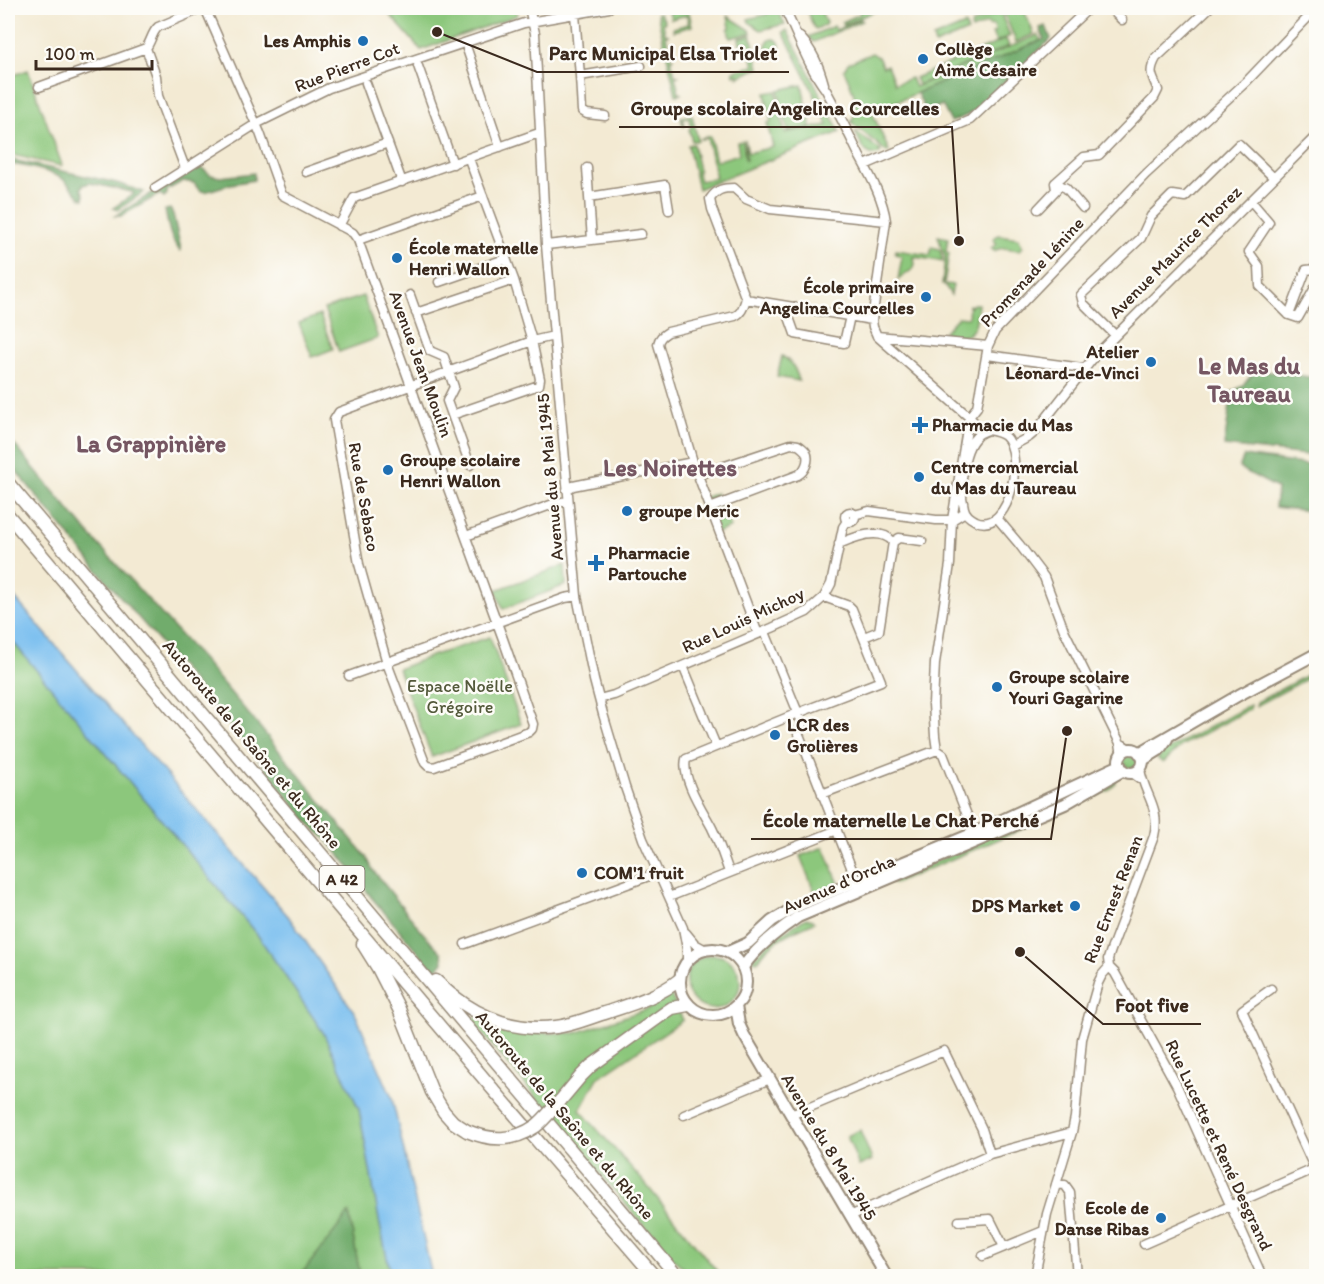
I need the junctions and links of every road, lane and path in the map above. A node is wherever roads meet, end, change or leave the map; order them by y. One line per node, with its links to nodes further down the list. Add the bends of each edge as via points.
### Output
1 (204, 8): 12 (street, via 158,27); 20 (street)
2 (529, 8): 11 (street, Avenue du 8 Mai 1945)
3 (609, 8): 9 (street, Rue Pierre Cot)
4 (784, 8): 27 (street)
5 (1089, 8): 27 (street, via 970,120)
6 (1110, 8): 10 (street)
7 (1209, 8): 33 (street, via 1156,58 1151,68 1158,90 1154,98 1099,155 1084,157)
8 (1317, 9): 63 (street, Promenade Lénine, via 1140,181 998,328)
9 (575, 14): 11 (street, Rue Pierre Cot); 16 (street)
10 (1122, 20)
11 (532, 22): 20 (street, Rue Pierre Cot, via 329,88); 21 (street, Avenue du 8 Mai 1945)
12 (146, 48): 18 (street); 28 (street, via 158,96)
13 (467, 49): 24 (street)
14 (418, 66): 26 (street)
15 (641, 66): 16 (street)
16 (580, 76): 19 (street, via 582,111)
17 (366, 83): 23 (street)
18 (39, 87)
19 (605, 116)
20 (256, 124): 28 (street, Rue Pierre Cot); 42 (street, via 282,195)
21 (539, 133): 24 (street); 46 (street, Avenue du 8 Mai 1945)
22 (1317, 136): 31 (street, Avenue Maurice Thorez)
23 (387, 143): 30 (street); 32 (street)
24 (501, 147): 25 (street)
25 (469, 159): 26 (street); 35 (street)
26 (453, 164): 32 (street)
27 (865, 165): 41 (street)
28 (185, 168): 34 (street, Rue Pierre Cot)
29 (587, 168): 36 (street)
30 (306, 172)
31 (1274, 178): 37 (street, Avenue Maurice Thorez); 59 (street, via 1239,144 1185,197 1172,195 1150,216 1141,238 1081,296 1083,303)
32 (402, 182): 42 (street, via 354,198)
33 (1055, 183): 38 (street, via 1066,188); 39 (street, via 1056,190)
34 (154, 188)
35 (483, 196): 44 (street); 47 (street)
36 (589, 197): 40 (street, via 665,185); 45 (street)
37 (1251, 201): 56 (street, via 1269,222 1249,252 1259,266 1260,286); 59 (street, Avenue Maurice Thorez)
38 (1083, 208)
39 (1038, 209)
40 (669, 210)
41 (886, 221): 53 (street, via 770,208 746,200 734,188 715,192 710,199 712,209); 58 (street)
42 (339, 226): 44 (street)
43 (641, 234): 45 (street)
44 (358, 240): 66 (street, Avenue Jean Moulin)
45 (592, 240): 46 (street)
46 (546, 244): 60 (street, Avenue du 8 Mai 1945)
47 (505, 259): 49 (street); 50 (street)
48 (1317, 268): 56 (street, via 1306,270)
49 (513, 280): 55 (street); 62 (street)
50 (439, 282)
51 (1317, 286): 56 (street, via 1298,318)
52 (410, 295): 55 (street)
53 (746, 299): 54 (street); 71 (street, via 740,314 668,332 659,340)
54 (785, 306): 57 (street); 57 (street, via 795,334 844,342)
55 (416, 313): 65 (street, via 430,351 444,357)
56 (1289, 315)
57 (850, 316): 58 (street)
58 (872, 320): 61 (street)
59 (1115, 335): 64 (street, Avenue Maurice Thorez)
60 (554, 336): 62 (street, Rue de Sebaco); 75 (street, Avenue du 8 Mai 1945)
61 (877, 336): 63 (street); 68 (street)
62 (532, 341): 65 (street, Rue de Sebaco); 67 (street, via 539,385)
63 (988, 351): 64 (street); 68 (street, Promenade Lénine, via 977,407)
64 (1083, 368): 70 (street, Avenue Maurice Thorez, via 1036,431)
65 (449, 371): 66 (street, Rue de Sebaco); 67 (street, via 454,387 447,401)
66 (411, 386): 82 (street, Avenue Jean Moulin); 92 (street, Rue de Sebaco, via 339,412 334,420 359,564)
67 (452, 415): 72 (street)
68 (969, 417): 69 (street); 81 (street, Promenade Lénine)
69 (980, 433): 70 (street, via 998,432); 78 (street, via 974,438 964,466)
70 (1012, 446): 80 (street, via 1013,478 1005,508)
71 (693, 462): 73 (street); 75 (street)
72 (470, 465)
73 (698, 475): 77 (street); 77 (street, via 791,444 806,451 803,472)
74 (8, 483): 115 (highway, Autoroute de la Saône et du Rhône / A 42)
75 (567, 490): 76 (street, Avenue du 8 Mai 1945)
76 (568, 501): 82 (street); 86 (street, Avenue du 8 Mai 1945)
77 (710, 508): 89 (street)
78 (964, 512): 80 (street, via 979,522); 81 (street)
79 (8, 515): 107 (highway, Autoroute de la Saône et du Rhône / A 42)
80 (997, 518): 99 (street, Rue Ernest Renan, via 1044,577 1064,630)
81 (951, 520): 85 (street, Rue Louis Michoy, via 869,511 851,518 843,527); 98 (street, Promenade Lénine, via 950,564 934,663)
82 (466, 536): 88 (street, Avenue Jean Moulin)
83 (922, 541): 84 (street, via 899,538)
84 (893, 542): 85 (street, via 888,537 871,535); 90 (street, via 879,631)
85 (839, 544): 87 (street, Rue Louis Michoy, via 831,584)
86 (577, 596): 88 (street); 95 (street, Avenue du 8 Mai 1945)
87 (824, 597): 89 (street, Rue Louis Michoy, via 798,617); 90 (street, via 849,606)
88 (497, 623): 92 (street); 92 (street, via 532,729 434,767 425,764)
89 (761, 633): 93 (street, Rue Louis Michoy); 96 (street)
90 (864, 637): 96 (street, via 881,681)
91 (1317, 654): 99 (main road, Avenue d'Orcha, via 1170,734 1159,750)
92 (387, 663): 94 (street)
93 (683, 666): 95 (street, Rue Louis Michoy); 97 (street)
94 (349, 676)
95 (599, 699): 104 (street, Avenue du 8 Mai 1945, via 625,787)
96 (798, 713): 97 (street); 100 (street, via 802,724 798,734)
97 (716, 746): 103 (street, via 686,759 684,764 694,797)
98 (937, 750): 100 (street); 102 (street, via 943,754)
99 (1133, 764): 102 (main road, Avenue d'Orcha); 113 (main road, Avenue d'Orcha, via 1065,804 798,917 779,929); 114 (street, Rue Ernest Renan, via 1154,807 1157,825 1111,950)
100 (822, 794): 101 (street)
101 (837, 830): 103 (street); 105 (street)
102 (974, 833): 105 (main road, Avenue d'Orcha)
103 (729, 872): 106 (street)
104 (657, 873): 106 (street, Avenue du 8 Mai 1945); 109 (street)
105 (857, 882): 111 (main road, Avenue d'Orcha, via 795,907 748,943)
106 (669, 897): 108 (street, Avenue du 8 Mai 1945)
107 (355, 926): 118 (highway, bridge, via 399,1009 444,1113 482,1137 505,1139 537,1125 591,1066 672,1008); 136 (highway, Autoroute de la Saône et du Rhône / A 42)
108 (683, 928): 110 (street, Avenue du 8 Mai 1945); 112 (street, Avenue du 8 Mai 1945)
109 (465, 944)
110 (704, 950): 111 (main road); 112 (main road)
111 (729, 952): 113 (main road)
112 (687, 961): 116 (main road)
113 (742, 967): 119 (main road, via 745,990)
114 (1109, 967): 125 (street, Rue Ernest Renan, via 1098,983 1082,1039); 129 (street, Rue Lucette et René Desgrand, via 1177,1086)
115 (420, 971): 116 (highway, via 474,1011 520,1027 543,1028 571,1024 616,1009 661,992); 137 (highway, Autoroute de la Saône et du Rhône / A 42)
116 (679, 980): 118 (main road)
117 (1271, 989): 127 (street, via 1242,1010)
118 (688, 1005): 120 (main road, via 702,1014)
119 (736, 1006): 120 (main road); 121 (main road, Avenue du 8 Mai 1945)
120 (719, 1015): 121 (main road, Avenue du 8 Mai 1945)
121 (744, 1035): 122 (main road, Avenue du 8 Mai 1945)
122 (770, 1079): 123 (street); 124 (main road, Avenue du 8 Mai 1945)
123 (684, 1115)
124 (791, 1115): 126 (street, via 944,1051); 130 (main road, Avenue du 8 Mai 1945)
125 (1072, 1132): 126 (street); 128 (street, Rue Ernest Renan)
126 (990, 1154): 130 (street)
127 (1316, 1168): 129 (street)
128 (1056, 1184): 132 (street, Rue Ernest Renan); 140 (street, via 1065,1185 1070,1191)
129 (1231, 1205): 133 (street); 141 (street, Rue Lucette et René Desgrand)
130 (850, 1216): 138 (main road, Avenue du 8 Mai 1945)
131 (959, 1221): 134 (street, via 990,1218)
132 (1043, 1231): 134 (street); 139 (street, Rue Ernest Renan)
133 (1144, 1244)
134 (1004, 1247): 135 (street)
135 (983, 1256)
136 (654, 1276)
137 (677, 1276)
138 (886, 1276)
139 (1035, 1276)
140 (1077, 1276)
141 (1263, 1276)

